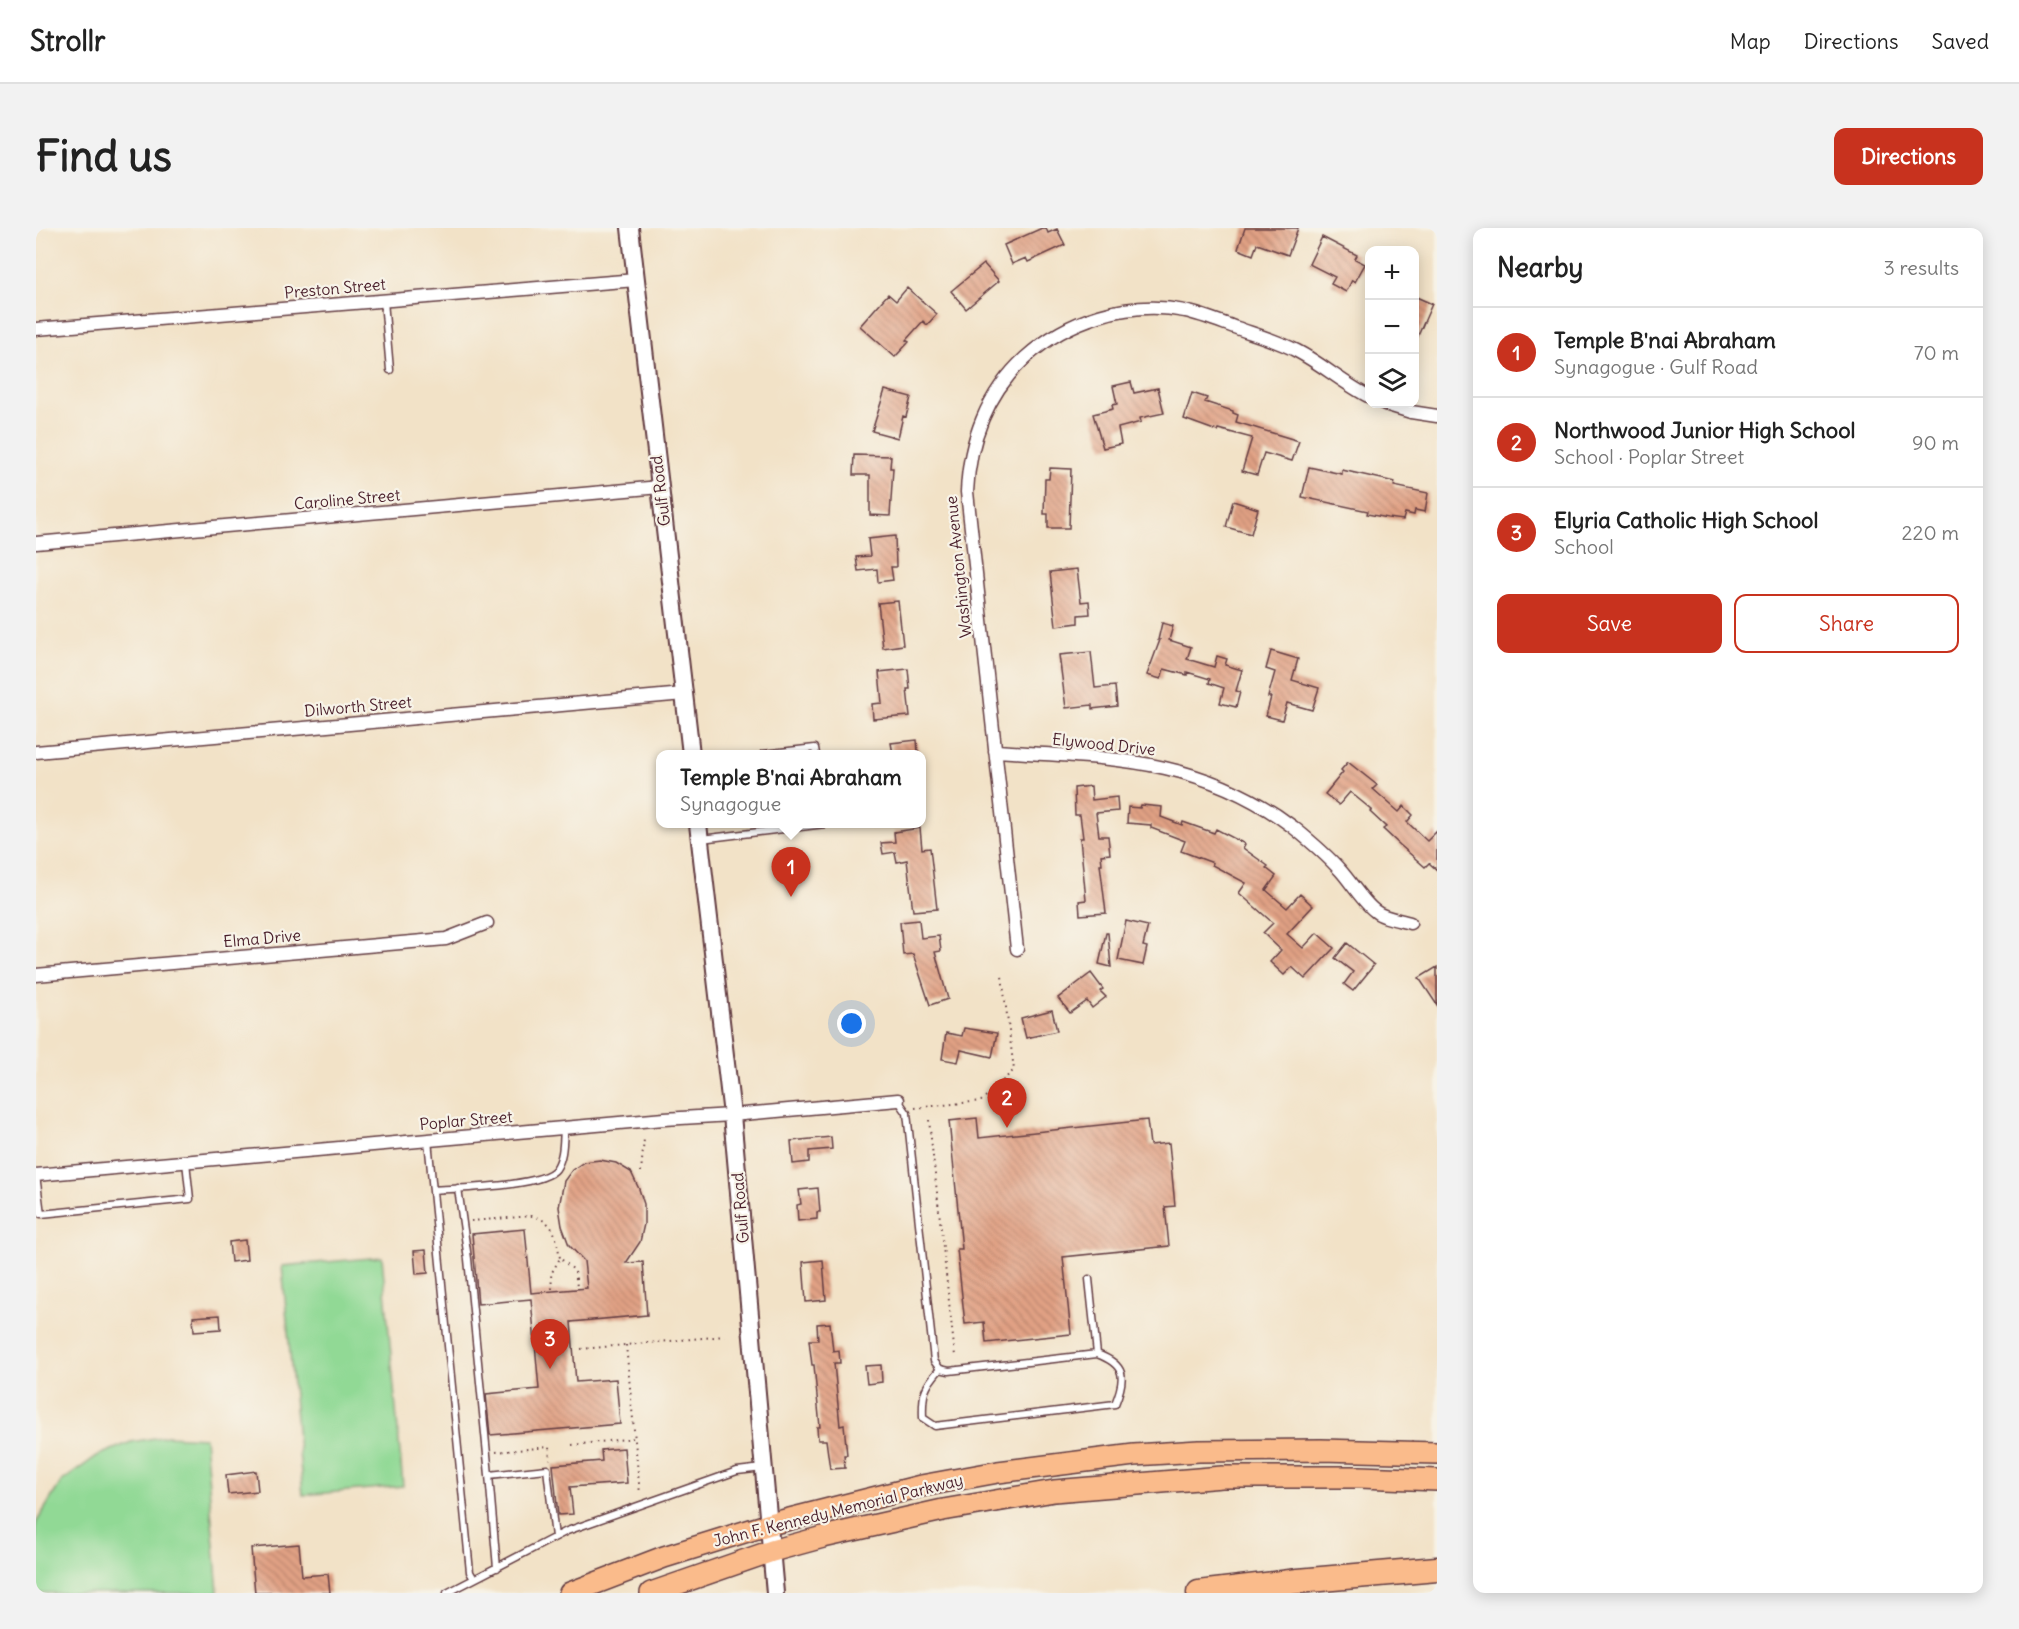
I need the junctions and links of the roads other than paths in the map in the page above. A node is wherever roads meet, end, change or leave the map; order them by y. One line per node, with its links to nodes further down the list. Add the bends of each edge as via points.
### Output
1 (630, 228): 2 (street, Gulf Road)
2 (636, 280): 3 (street, Preston Street); 9 (street, Gulf Road)
3 (384, 300): 4 (street, Preston Street); 5 (lane)
4 (36, 329)
5 (390, 370)
6 (1365, 394): 15 (street, Washington Avenue, via 1298,351 1200,315 1168,309 1120,311 1089,319 1060,332 1021,362 1000,386 984,414 967,476)
7 (1398, 408): 8 (street)
8 (1437, 416)
9 (660, 487): 10 (street, Caroline Street); 11 (street, Gulf Road)
10 (36, 543)
11 (684, 694): 12 (street, Gulf Road); 16 (street, Dilworth Street)
12 (691, 750)
13 (798, 750): 14 (lane)
14 (815, 750)
15 (994, 751): 20 (street, Elywood Drive, via 1120,759 1209,781 1292,826 1338,868 1376,912); 21 (street, Washington Avenue)
16 (36, 752)
17 (753, 828): 18 (lane)
18 (699, 831): 24 (street, Gulf Road)
19 (487, 923): 22 (street, Elma Drive, via 447,939)
20 (1410, 923)
21 (1017, 949)
22 (36, 975)
23 (902, 1105): 24 (street, Poplar Street); 34 (lane, via 934,1361)
24 (732, 1115): 25 (street, Poplar Street); 36 (street, Gulf Road)
25 (564, 1128): 26 (street, Poplar Street); 29 (lane, via 561,1161 555,1171 541,1179)
26 (428, 1140): 27 (street, Poplar Street); 30 (lane)
27 (186, 1162): 28 (street, Poplar Street); 31 (lane, via 190,1199)
28 (36, 1175): 31 (lane)
29 (458, 1188): 30 (lane); 37 (lane)
30 (433, 1190): 44 (lane, via 470,1572)
31 (39, 1214)
32 (1089, 1279): 33 (lane)
33 (1097, 1354): 34 (lane); 34 (lane, via 1113,1360 1122,1372 1115,1404 935,1426 923,1418 922,1398 927,1383)
34 (940, 1369)
35 (1437, 1453): 39 (highway, John F. Kennedy Memorial Parkway, via 1247,1449 1134,1455 921,1486)
36 (764, 1467): 39 (street, Gulf Road); 40 (lane, via 737,1471)
37 (489, 1475): 40 (lane, via 547,1469); 42 (lane)
38 (1437, 1480): 41 (highway, John F. Kennedy Memorial Parkway, via 1232,1477 1054,1491 943,1510)
39 (770, 1524): 41 (street, Gulf Road); 46 (highway, John F. Kennedy Memorial Parkway, via 664,1557)
40 (555, 1538): 42 (lane)
41 (772, 1551): 47 (highway, John F. Kennedy Memorial Parkway); 48 (street, Gulf Road)
42 (496, 1568): 44 (lane)
43 (1437, 1569): 49 (highway)
44 (474, 1579): 45 (lane)
45 (447, 1593)
46 (570, 1593)
47 (651, 1593)
48 (775, 1593)
49 (1199, 1593)

